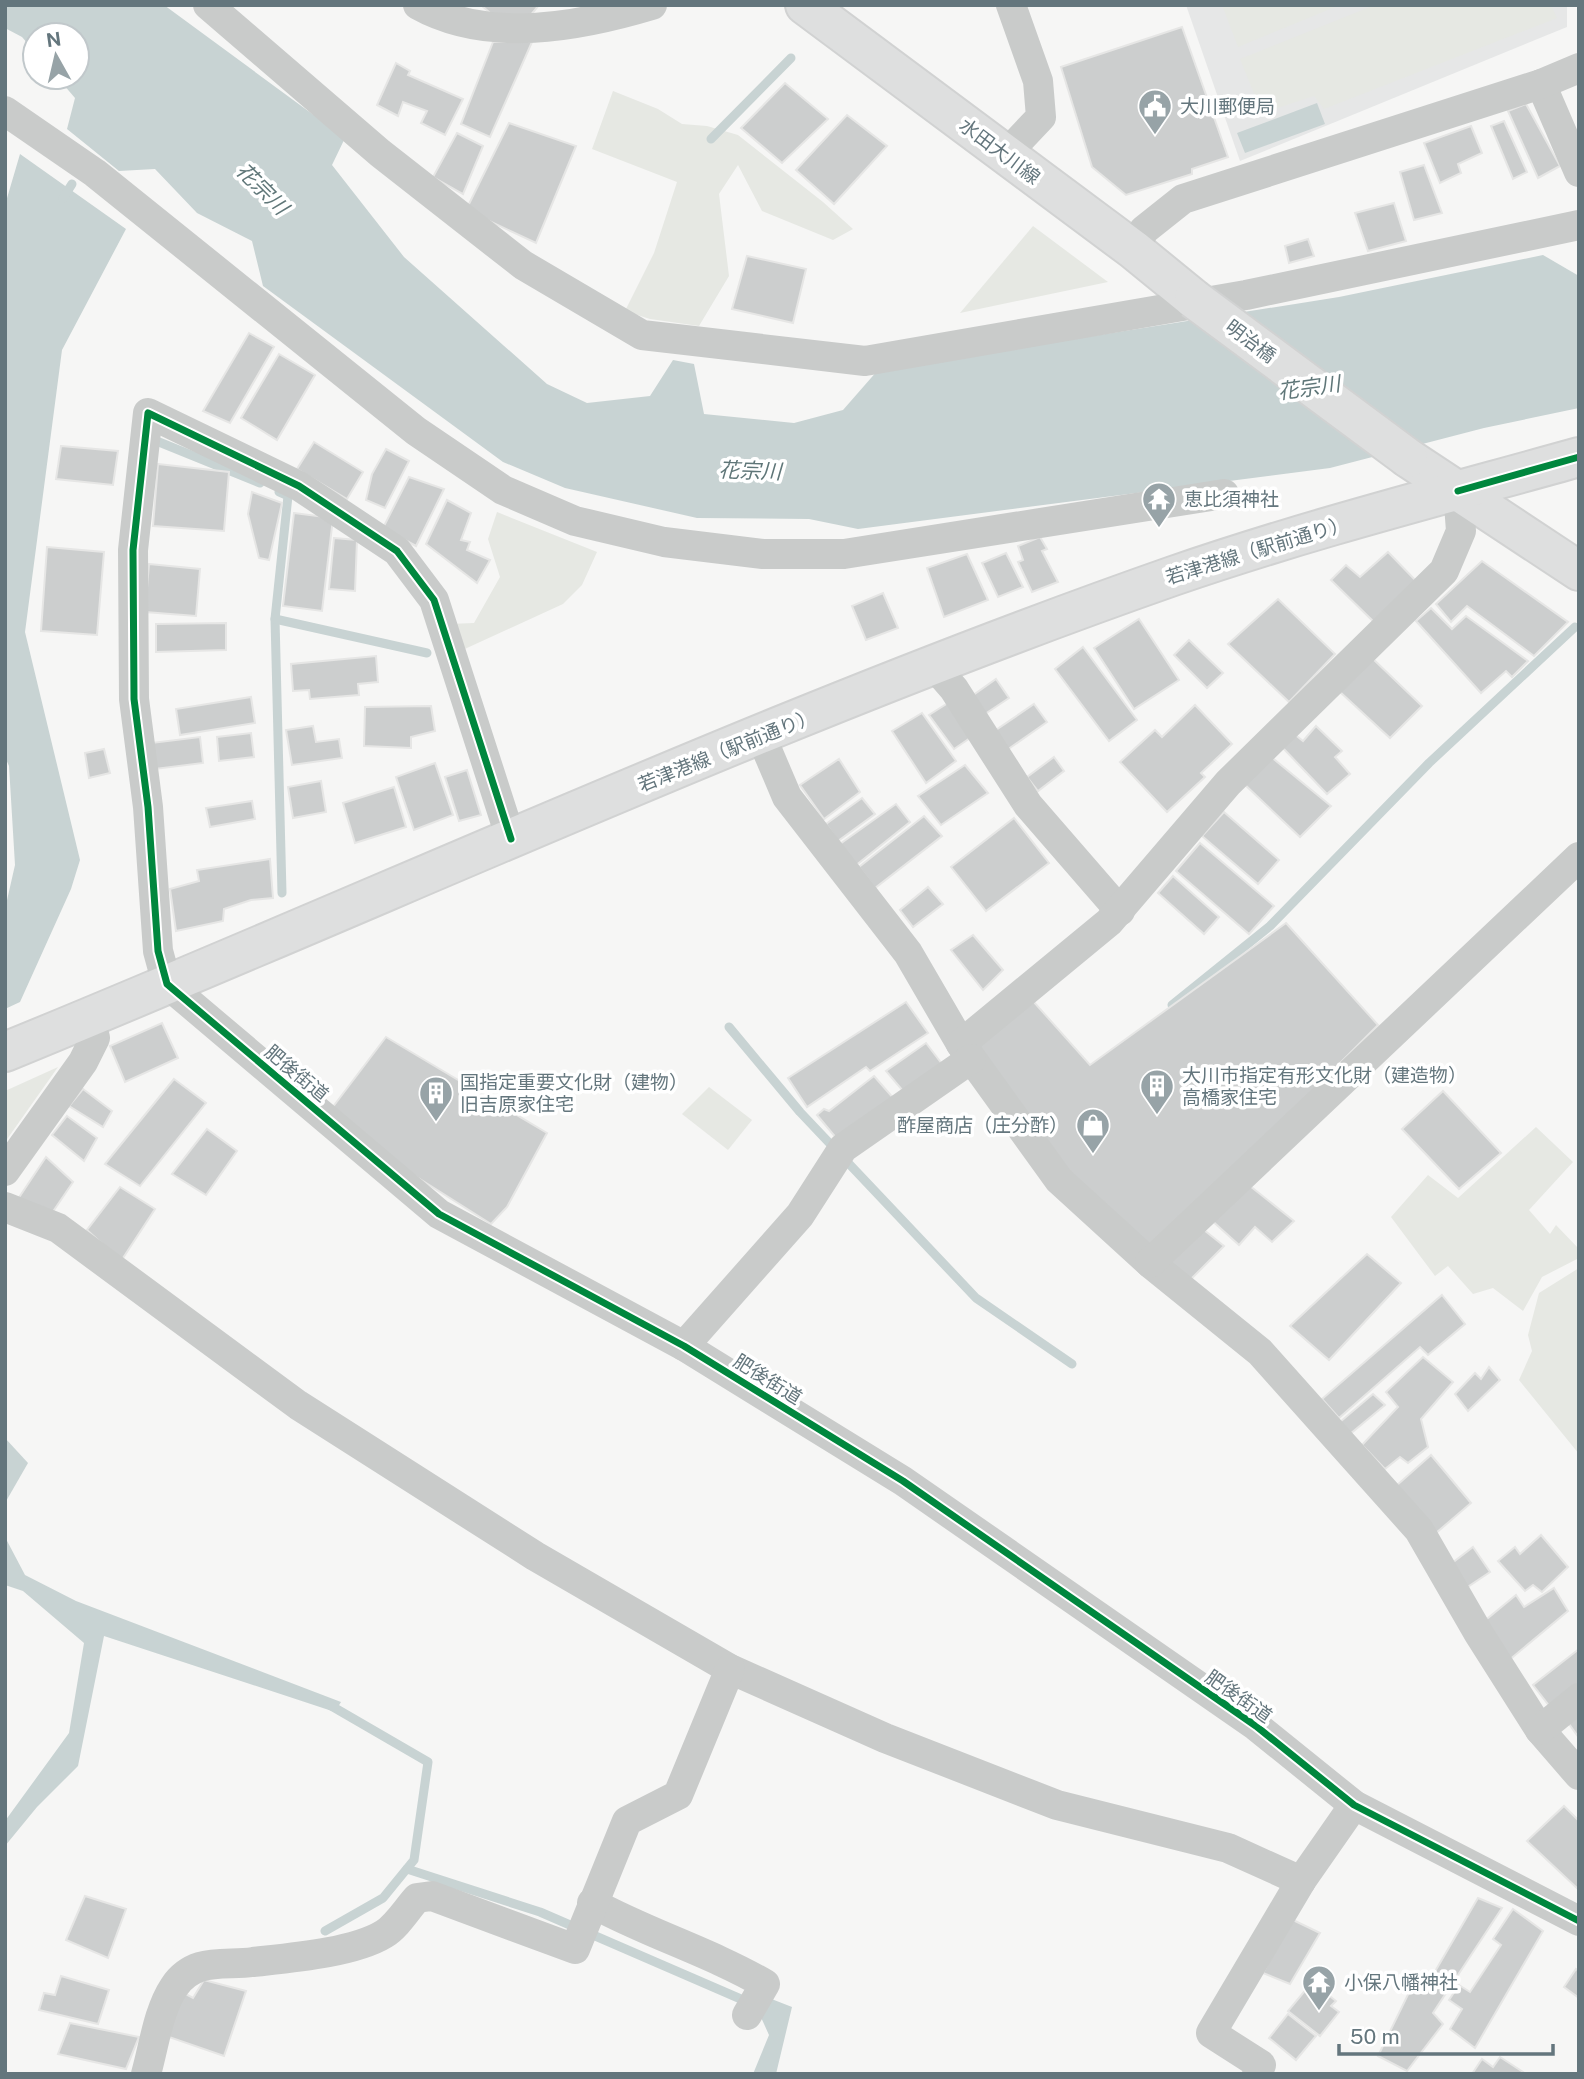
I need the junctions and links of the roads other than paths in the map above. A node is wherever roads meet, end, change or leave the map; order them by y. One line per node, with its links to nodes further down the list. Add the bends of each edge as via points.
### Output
1 (208, 5): 11 (street, via 380,153 523,265 642,335 865,361 1246,295)
2 (418, 5): 3 (street, via 475,25 521,29 615,16)
3 (652, 5)
4 (1011, 5): 9 (street, via 1038,81 1041,117)
5 (815, 13): 9 (main road, 水田大川線)
6 (1579, 68): 7 (street)
7 (1541, 84): 10 (street); 12 (street, via 1183,199 1144,230)
8 (5, 111): 16 (street, via 85,165 416,431 503,490 575,521 677,544 764,554 844,554)
9 (1005, 155): 12 (main road, 水田大川線)
10 (1579, 172)
11 (1579, 225)
12 (1134, 250): 13 (main road, 水田大川線)
13 (1194, 299): 15 (main road, 明治橋, bridge)
14 (1579, 457): 15 (main road, 若津港線（駅前通り）)
15 (1458, 491): 17 (main road); 18 (main road, 若津港線（駅前通り）, via 1177,575); 22 (street, via 1461,531 1444,571 1228,783)
16 (1224, 494)
17 (1579, 571)
18 (934, 666): 19 (main road, 若津港線（駅前通り）); 22 (street, via 954,689 1028,805)
19 (761, 736): 20 (main road, 若津港線（駅前通り）); 26 (street, via 787,797 908,953)
20 (511, 839): 23 (main road, 若津港線（駅前通り）); 23 (street, via 434,600 397,551 299,486 148,413 133,550 134,699 148,807 158,951)
21 (1579, 857): 29 (street)
22 (1120, 911): 26 (street)
23 (167, 984): 24 (main road, 若津港線（駅前通り）); 30 (street, 肥後街道, via 439,1214)
24 (90, 1018): 25 (main road, 若津港線（駅前通り）); 27 (street, via 95,1038 83,1062)
25 (8, 1051)
26 (966, 1051): 29 (street, via 1059,1180); 30 (street, via 840,1153 800,1214)
27 (5, 1171)
28 (5, 1207): 31 (street, via 58,1228 298,1405 536,1556)
29 (1150, 1263): 33 (street, via 1261,1352 1419,1530)
30 (684, 1346): 35 (street, 肥後街道, via 903,1481 1256,1726)
31 (730, 1669): 36 (street, via 885,1738 1057,1805 1228,1848); 37 (street, via 678,1795 627,1821)
32 (1579, 1698): 33 (street)
33 (1541, 1730): 34 (street)
34 (1579, 1775)
35 (1354, 1805): 36 (street); 38 (street, 肥後街道)
36 (1301, 1881): 41 (street, via 1211,2033 1261,2066)
37 (587, 1919): 39 (street, via 632,1925 729,1963 765,1984); 40 (street, via 575,1949 432,1896 416,1898 385,1934 353,1946 250,1963 219,1961 192,1970 175,1986 164,2010)
38 (1579, 1921)
39 (752, 2007)
40 (146, 2074)
41 (1257, 2074)

